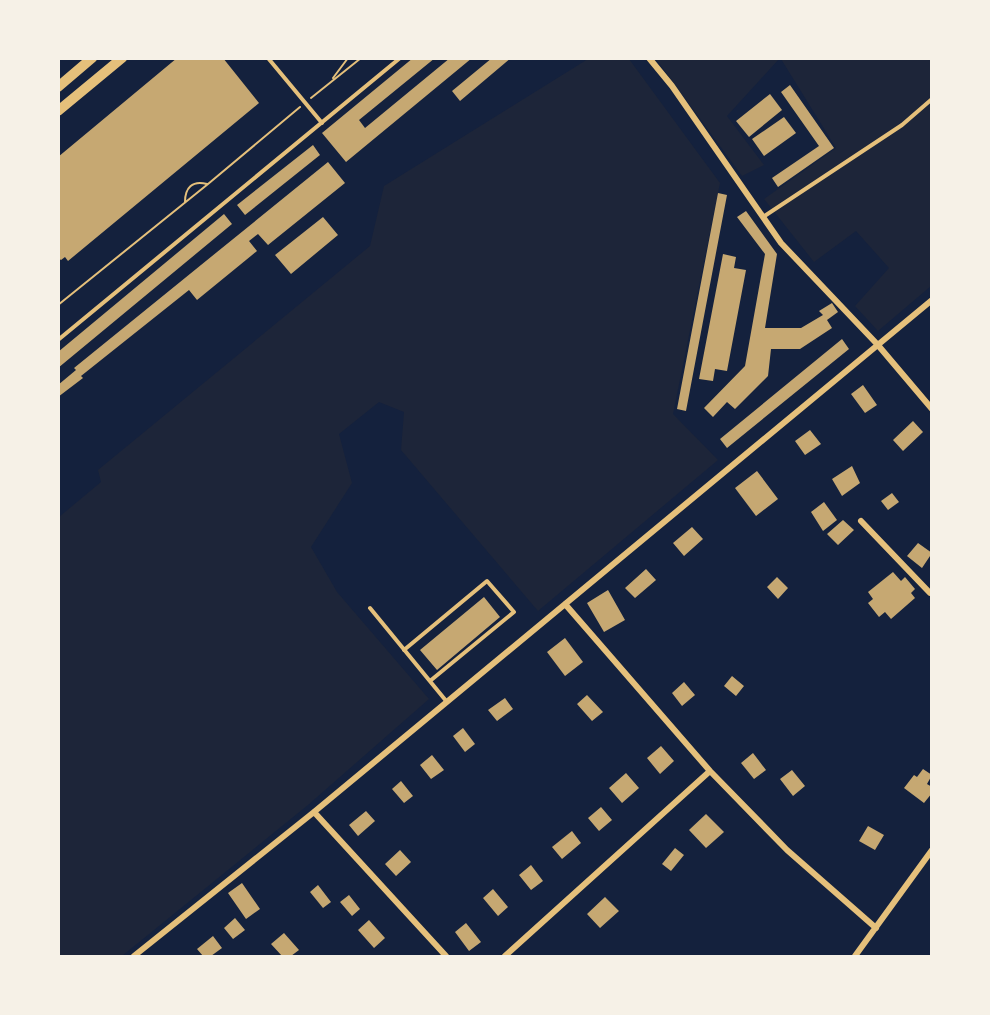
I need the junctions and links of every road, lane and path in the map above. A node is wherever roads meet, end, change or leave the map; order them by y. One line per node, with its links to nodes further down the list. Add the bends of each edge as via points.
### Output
1 (92, 58): 9 (main road)
2 (122, 58): 12 (main road)
3 (268, 58): 11 (lane)
4 (348, 58): 8 (path)
5 (361, 58): 8 (path)
6 (400, 58): 13 (lane)
7 (649, 58): 16 (street)
8 (332, 80): 11 (path)
9 (58, 87)
10 (932, 99): 16 (lane, via 902,125)
11 (305, 103): 13 (lane); 14 (path)
12 (58, 111)
13 (322, 123): 19 (lane)
14 (208, 184): 15 (path); 15 (path, via 190,185)
15 (185, 202): 18 (path)
16 (762, 218): 20 (street)
17 (932, 300): 20 (street)
18 (58, 305)
19 (58, 340)
20 (878, 344): 21 (street); 24 (street)
21 (932, 409)
22 (861, 521): 23 (street)
23 (932, 592)
24 (565, 604): 28 (street); 29 (street)
25 (370, 608): 26 (lane)
26 (404, 650): 27 (lane); 27 (lane, via 488,581 514,612)
27 (430, 681): 28 (lane)
28 (447, 702): 30 (street)
29 (710, 771): 32 (street, via 787,850); 35 (street)
30 (314, 812): 33 (street); 34 (street)
31 (932, 850): 32 (street)
32 (876, 928): 36 (street)
33 (135, 957)
34 (446, 957)
35 (505, 957)
36 (855, 957)

